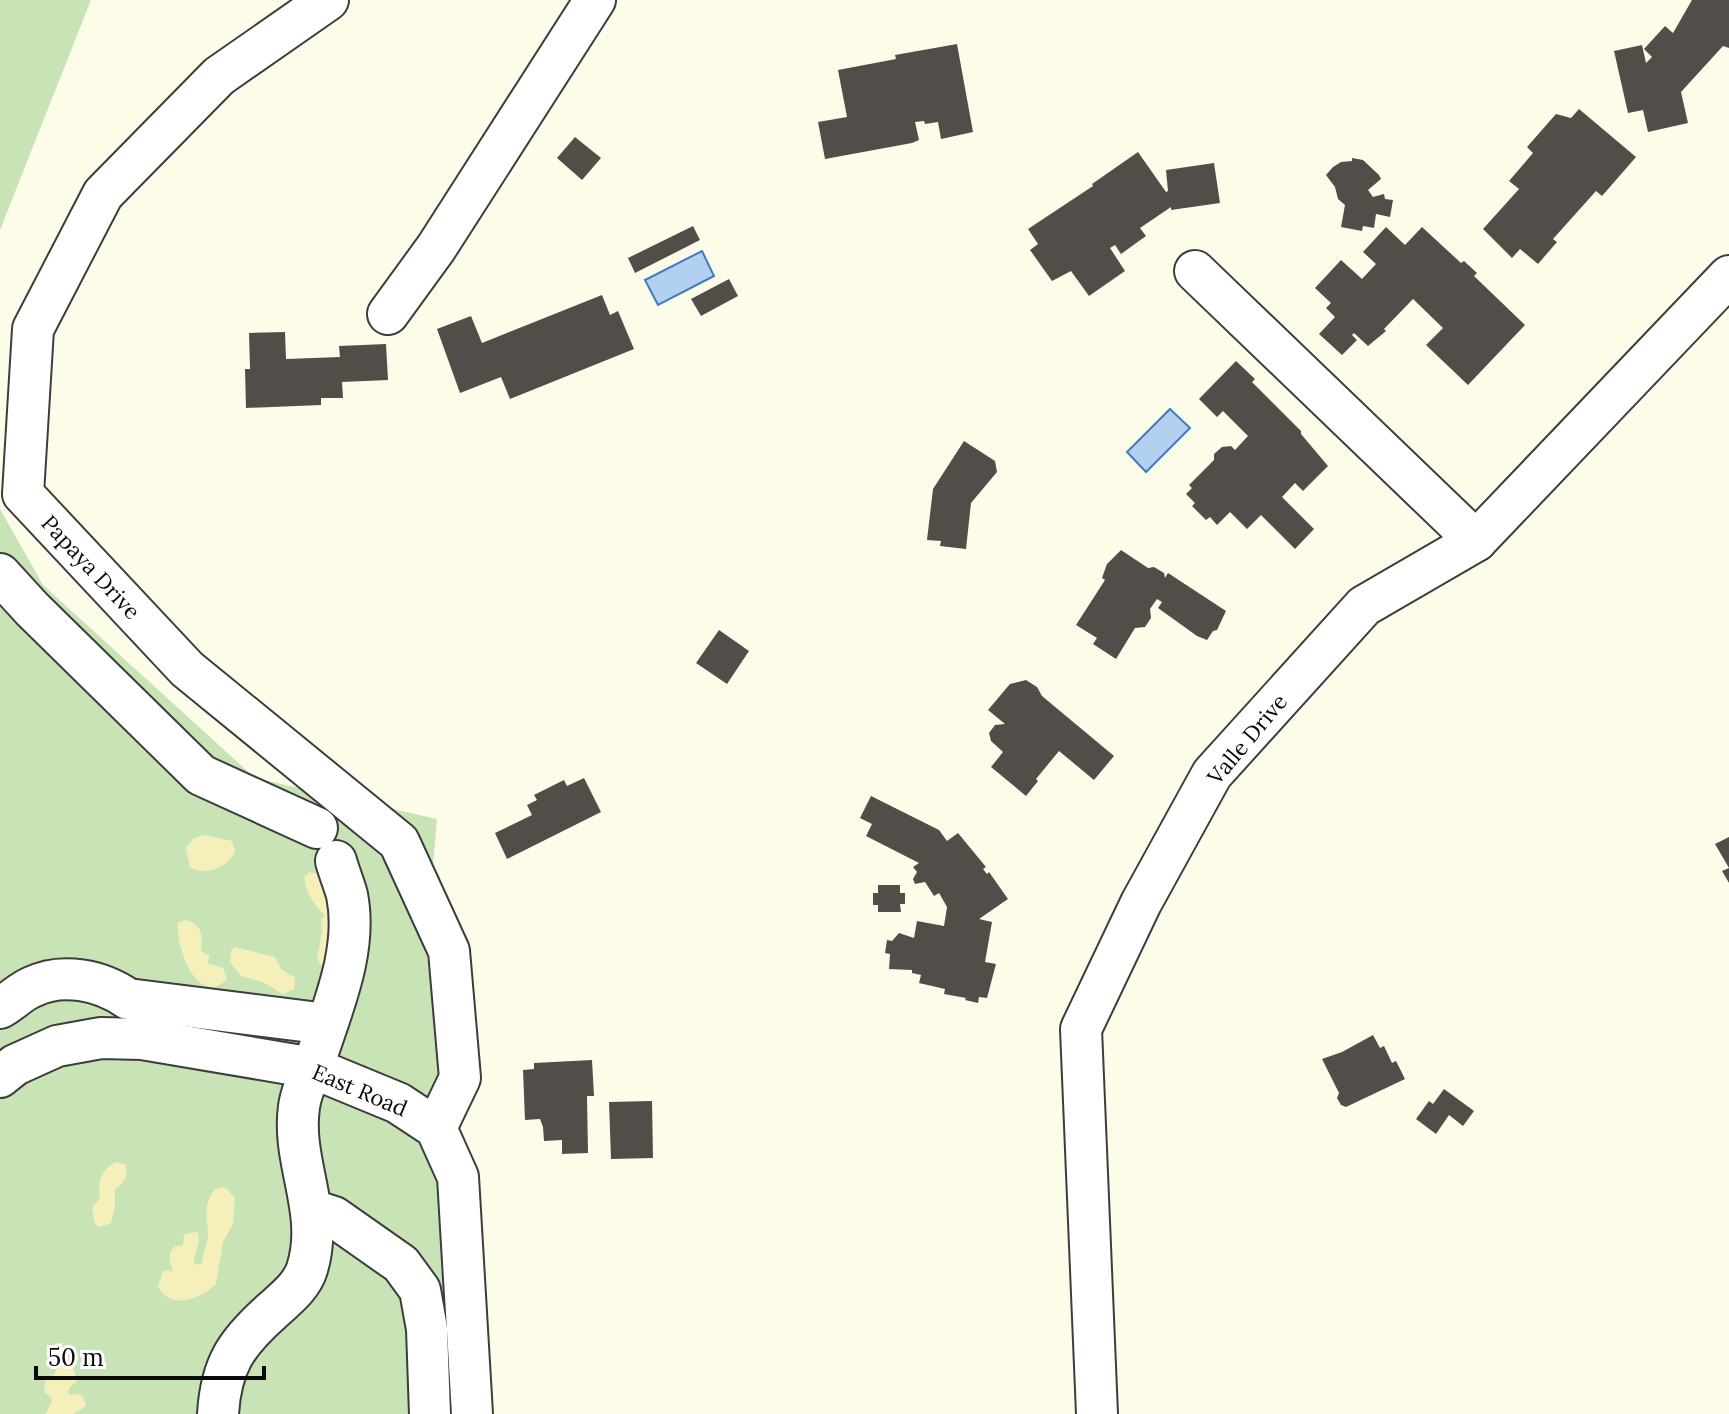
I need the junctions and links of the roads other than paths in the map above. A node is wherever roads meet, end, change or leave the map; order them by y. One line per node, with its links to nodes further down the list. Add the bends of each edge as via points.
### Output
1 (328, 0): 12 (street, Papaya Drive, via 219,76 103,194 33,329 23,494 187,669 399,842 449,951 460,1078)
2 (595, 0): 5 (street)
3 (1195, 271): 6 (street)
4 (1729, 276): 6 (street, Valle Drive)
5 (388, 314)
6 (1476, 541): 17 (street, Valle Drive, via 1364,606 1212,774 1141,903 1081,1029)
7 (0, 574): 9 (street, via 201,775 326,844 347,896 348,946)
8 (0, 1008): 9 (street, via 30,987 71,980 103,985 128,999)
9 (327, 1024): 10 (street)
10 (313, 1068): 11 (street, East Road, via 142,1039 101,1038 57,1046); 12 (street, East Road, via 398,1103); 13 (street, via 299,1106 299,1145)
11 (0, 1077)
12 (436, 1128): 16 (street, via 458,1177)
13 (312, 1210): 14 (street, via 313,1244 306,1273 234,1352 223,1373); 15 (street, via 334,1217 401,1264 420,1290)
14 (218, 1414)
15 (430, 1414)
16 (472, 1414)
17 (1097, 1414)

